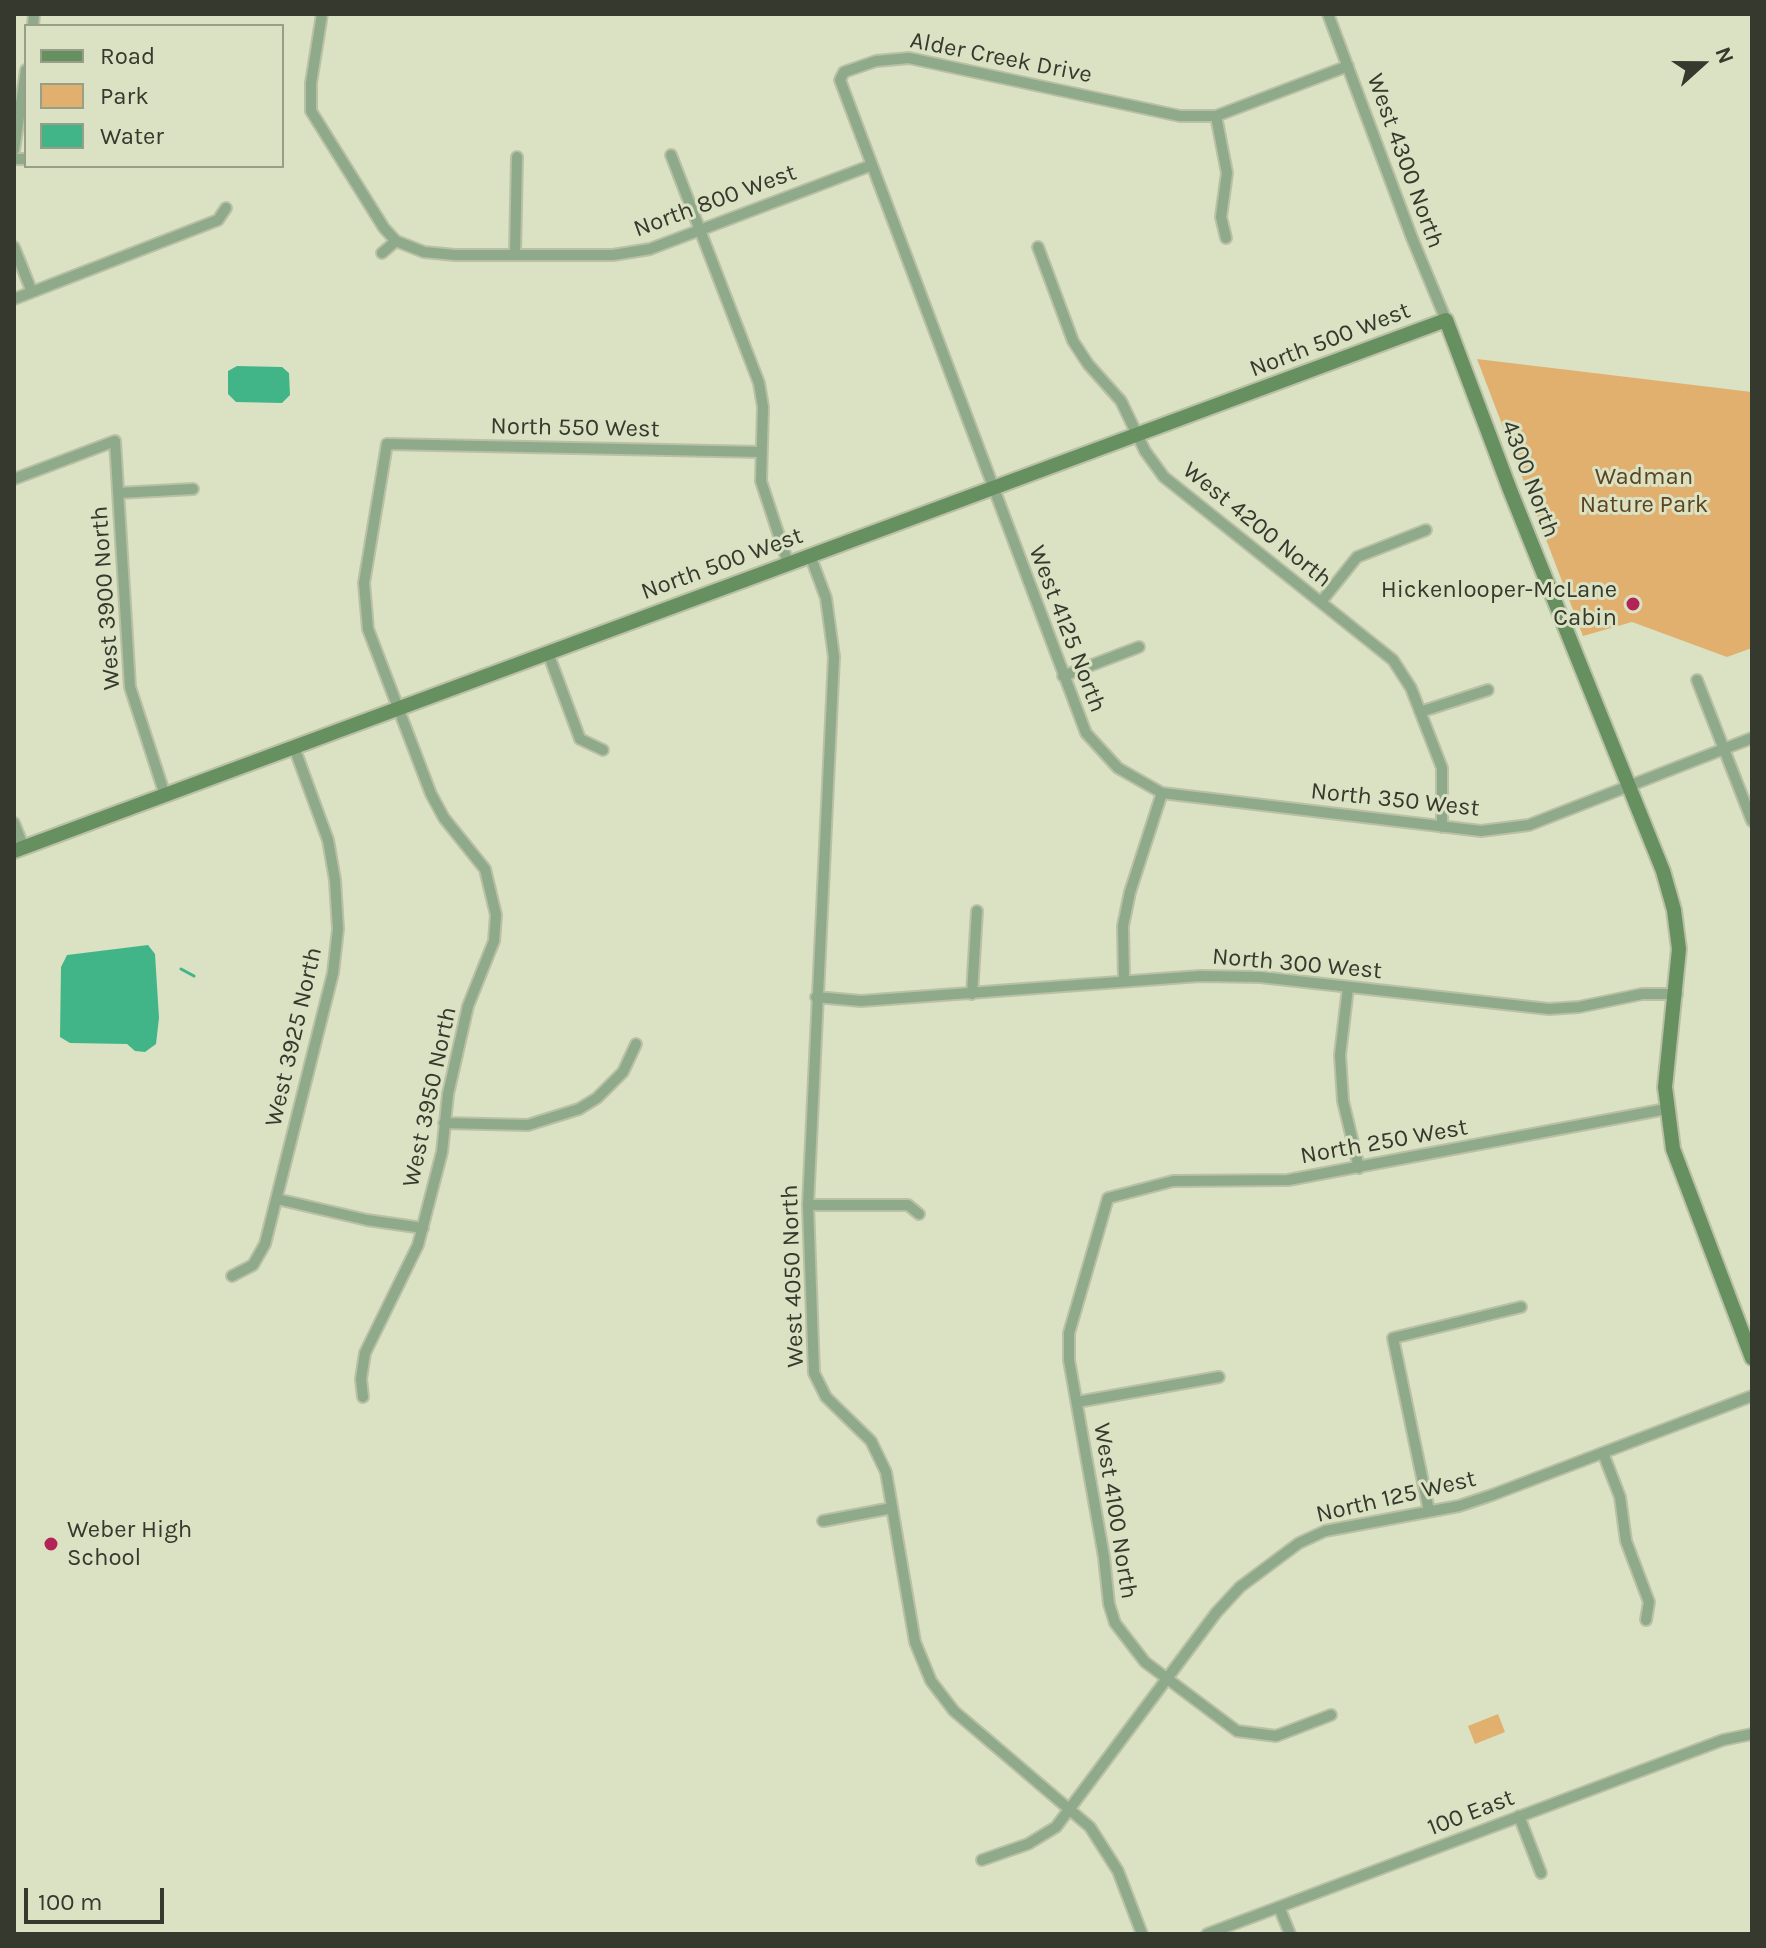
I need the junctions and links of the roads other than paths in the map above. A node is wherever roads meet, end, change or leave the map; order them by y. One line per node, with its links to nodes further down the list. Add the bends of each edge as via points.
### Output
1 (322, 14): 13 (street, via 311,111)
2 (1328, 14): 3 (street, West 4300 North)
3 (1348, 66): 5 (street, Alder Creek Drive); 20 (street, West 4300 North)
4 (24, 83): 6 (street)
5 (1216, 116): 9 (street, Alder Creek Drive, via 1180,116 929,60 892,58 844,72 840,80); 12 (street, via 1227,173 1221,217)
6 (14, 150)
7 (671, 155): 11 (street)
8 (517, 157): 17 (street)
9 (872, 165): 11 (street, North 800 West); 26 (street, Alder Creek Drive)
10 (226, 208): 18 (street, via 218,220)
11 (700, 230): 17 (street, North 800 West, via 650,249 613,255); 23 (street, via 759,383)
12 (1226, 238)
13 (396, 241): 16 (street); 17 (street, North 800 West, via 424,252)
14 (14, 247): 18 (street)
15 (1038, 247): 21 (street, West 4200 North, via 1073,341 1121,401)
16 (382, 253)
17 (515, 255)
18 (32, 292): 19 (street)
19 (14, 299)
20 (1446, 320): 21 (street, North 500 West); 43 (street, 4300 North)
21 (1137, 436): 26 (street, North 500 West); 31 (street, West 4200 North, via 1164,477)
22 (387, 444): 23 (street, North 550 West); 37 (street, West 3950 North, via 363,602)
23 (761, 452): 30 (street, via 766,504)
24 (14, 479): 27 (street, West 3900 North, via 115,441)
25 (193, 489): 27 (street)
26 (994, 489): 29 (street, North 500 West); 34 (street, West 4125 North)
27 (118, 493): 45 (street, West 3900 North, via 130,687)
28 (1426, 530): 31 (street, via 1357,557)
29 (810, 555): 30 (street, North 500 West); 55 (street, West 4050 North, via 826,598 834,657)
30 (788, 563): 33 (street, North 500 West)
31 (1321, 602): 38 (street, West 4200 North, via 1393,660)
32 (1139, 647): 34 (street)
33 (548, 653): 37 (street, North 500 West); 42 (street, via 580,739)
34 (1063, 676): 44 (street, West 4125 North, via 1086,733 1102,753)
35 (1697, 680): 41 (street)
36 (1488, 690): 38 (street)
37 (397, 709): 40 (street, North 500 West); 58 (street, West 3950 North, via 444,818 485,869 496,915 494,941 468,1006)
38 (1420, 712): 48 (street, West 4200 North, via 1442,768)
39 (1752, 738): 41 (street, North 350 West)
40 (294, 747): 45 (street, North 500 West); 61 (street, West 3925 North, via 328,840 338,929 333,973)
41 (1723, 749): 43 (street, North 350 West); 46 (street)
42 (603, 750)
43 (1630, 785): 48 (street, North 350 West, via 1529,825 1481,831); 54 (street, 4300 North, via 1674,910)
44 (1162, 793): 48 (street, North 350 West); 51 (street, via 1123,926)
45 (165, 795): 49 (street, North 500 West)
46 (1752, 821)
47 (14, 823): 49 (street)
48 (1442, 827)
49 (19, 850)
50 (977, 911): 53 (street)
51 (1124, 980): 52 (street, North 300 West, via 1260,977); 53 (street, North 300 West)
52 (1348, 988): 54 (street, North 300 West, via 1549,1009 1642,994); 59 (street, via 1340,1055 1343,1101)
53 (972, 994): 55 (street, North 300 West, via 861,1001)
54 (1677, 994): 57 (street, 4300 North)
55 (816, 997): 62 (street, West 4050 North)
56 (636, 1044): 58 (street, via 623,1072 579,1109 528,1125)
57 (1666, 1109): 59 (street, North 250 West); 67 (street, 4300 North, via 1683,1180)
58 (444, 1123): 64 (street, West 3950 North)
59 (1359, 1168): 60 (street, North 250 West, via 1288,1180 1173,1181)
60 (1108, 1198): 71 (street, West 4100 North, via 1069,1333)
61 (277, 1199): 64 (street); 65 (street, West 3925 North, via 265,1244 253,1265)
62 (808, 1205): 63 (street, via 908,1205); 73 (street, West 4050 North, via 814,1373 826,1397 871,1441 886,1472)
63 (919, 1214)
64 (423, 1228): 70 (street, West 3950 North, via 408,1273 365,1353)
65 (232, 1276)
66 (1521, 1307): 74 (street, via 1393,1338)
67 (1752, 1358)
68 (1219, 1377): 71 (street)
69 (1752, 1396): 72 (street, North 125 West)
70 (363, 1397)
71 (1077, 1402): 77 (street, West 4100 North, via 1109,1604 1128,1643)
72 (1603, 1453): 74 (street, North 125 West, via 1492,1495); 76 (street, via 1649,1602)
73 (892, 1508): 75 (street); 80 (street, West 4050 North, via 915,1642 931,1681 954,1711)
74 (1429, 1511): 77 (street, North 125 West, via 1325,1531 1299,1543 1240,1587)
75 (823, 1521)
76 (1646, 1620)
77 (1167, 1678): 78 (street, West 4100 North, via 1237,1731 1258,1736 1276,1736); 80 (street, North 125 West)
78 (1331, 1715)
79 (1752, 1734): 81 (street, 100 East)
80 (1069, 1811): 82 (street, North 125 West, via 1043,1837); 85 (street, West 4050 North, via 1104,1847)
81 (1519, 1816): 83 (street); 84 (street, 100 East)
82 (982, 1860)
83 (1541, 1873)
84 (1279, 1907): 86 (street, 100 East); 87 (street)
85 (1142, 1934)
86 (1207, 1934)
87 (1290, 1934)

